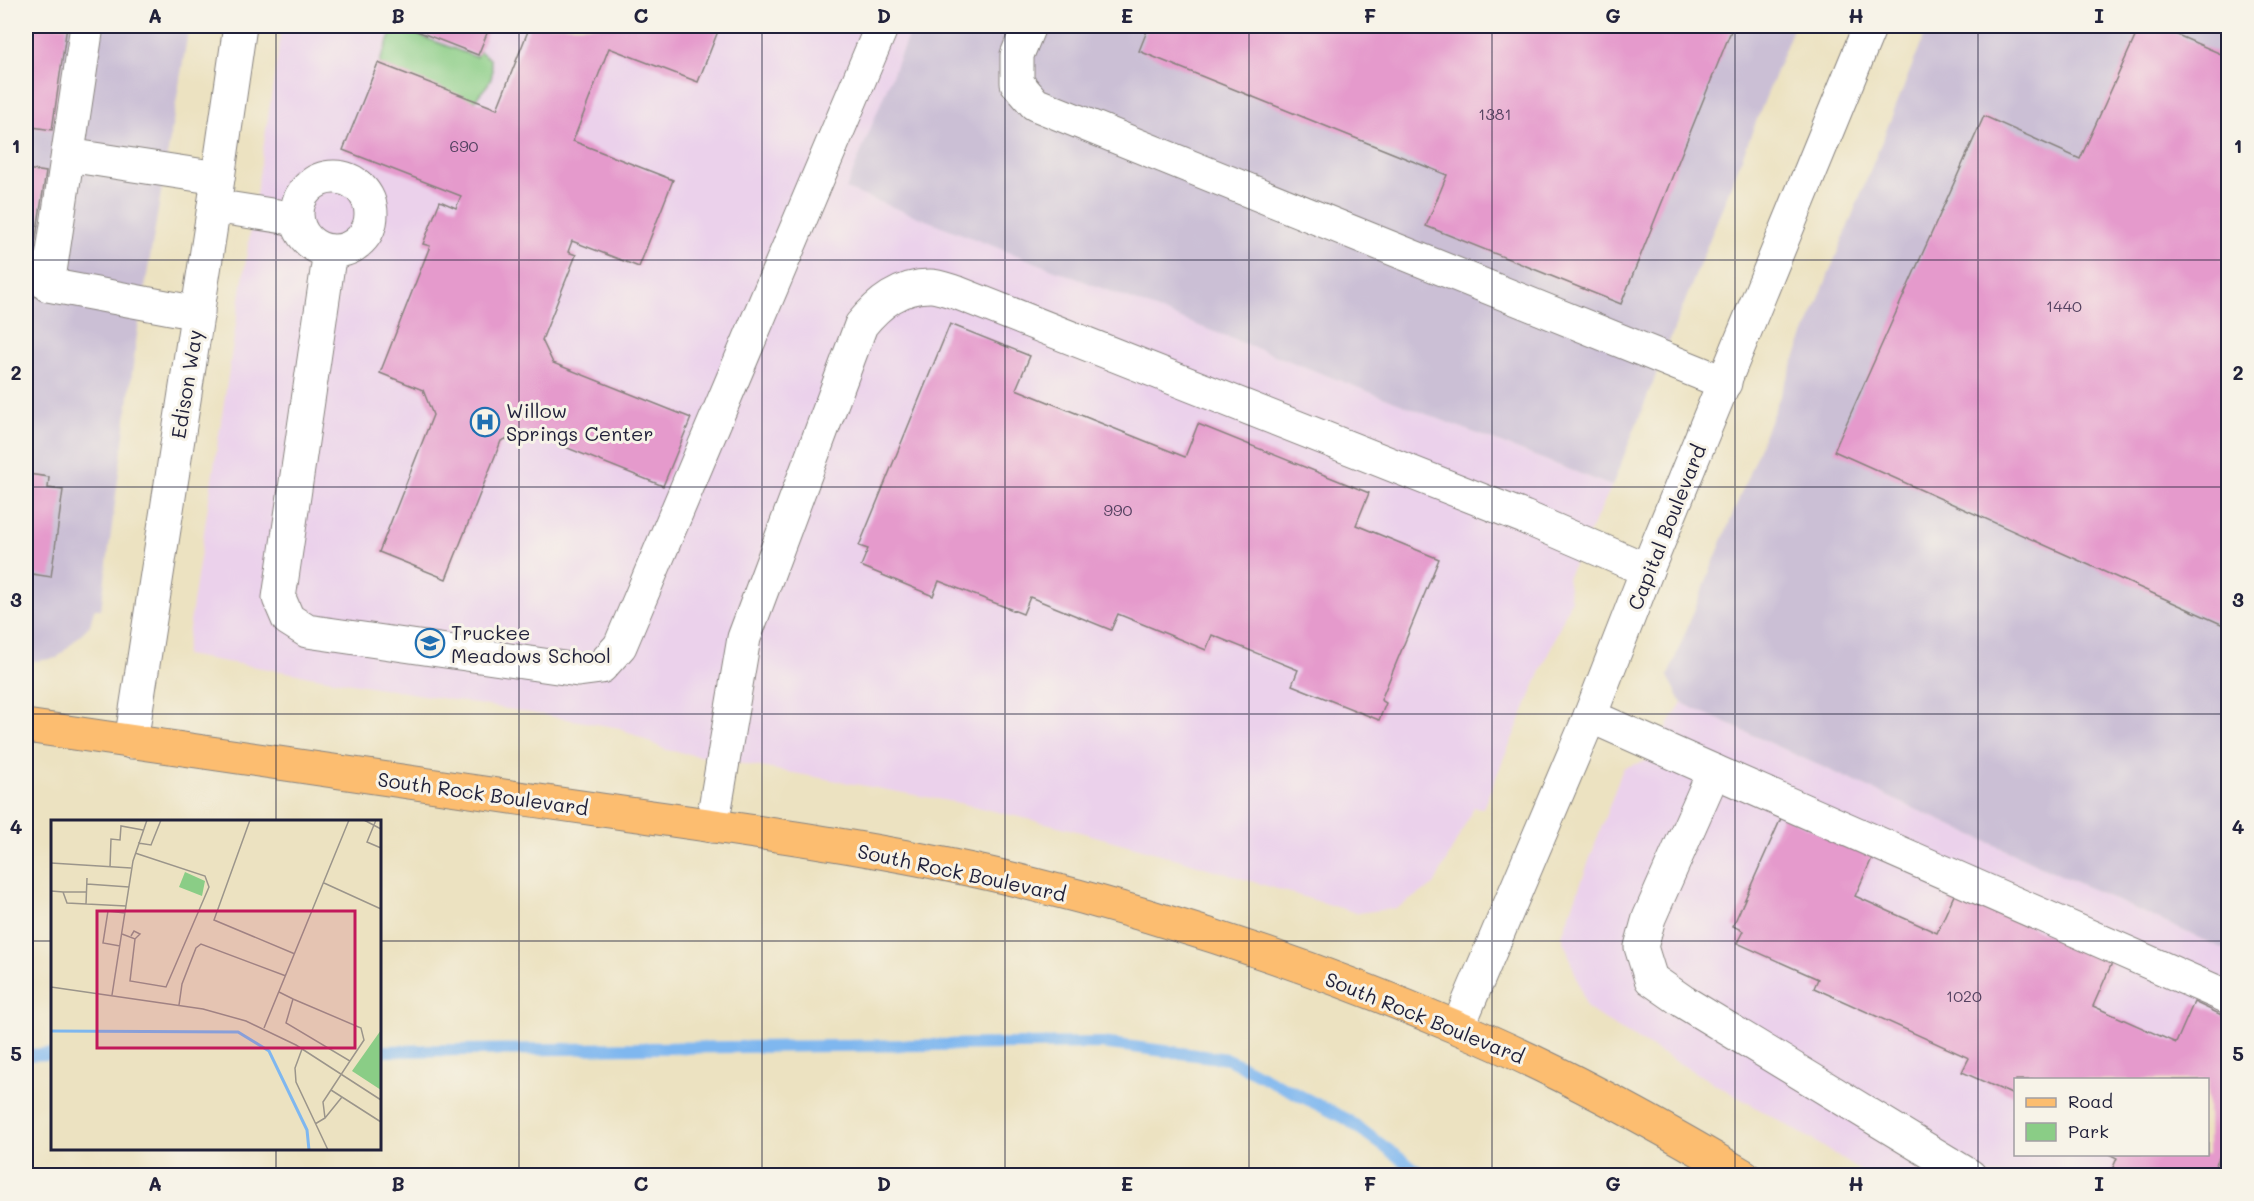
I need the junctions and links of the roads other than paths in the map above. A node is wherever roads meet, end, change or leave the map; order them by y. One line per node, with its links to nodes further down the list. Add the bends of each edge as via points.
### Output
1 (87, 26): 6 (street)
2 (240, 26): 7 (street, Edison Way)
3 (882, 26): 9 (street, via 620,646 601,667 578,670 307,631 288,619 279,598)
4 (1029, 26): 11 (street, via 1017,56 1017,83 1035,104)
5 (1870, 26): 11 (street, Capital Boulevard)
6 (68, 155): 7 (street); 10 (street, via 48,285)
7 (216, 192): 8 (street); 10 (street, Edison Way)
8 (297, 219): 9 (street, via 308,241); 9 (street, via 297,207 310,186 332,177 355,184 369,203 368,227 353,246)
9 (330, 251)
10 (198, 313): 15 (street, Edison Way)
11 (1725, 383): 12 (street, Capital Boulevard)
12 (1647, 570): 13 (street, Capital Boulevard); 17 (street, via 958,293 932,286 910,289 890,296 861,325 744,638)
13 (1590, 716): 16 (street); 19 (street, Capital Boulevard)
14 (26, 726): 15 (main road, South Rock Boulevard)
15 (130, 742): 17 (main road, South Rock Boulevard)
16 (1714, 771): 18 (street); 21 (street, via 1649,918 1641,947 1651,980)
17 (712, 826): 19 (main road, South Rock Boulevard, via 923,860 1114,906 1297,965)
18 (2229, 997)
19 (1458, 1028): 20 (main road, South Rock Boulevard, via 1595,1093)
20 (1743, 1176)
21 (1970, 1176)

